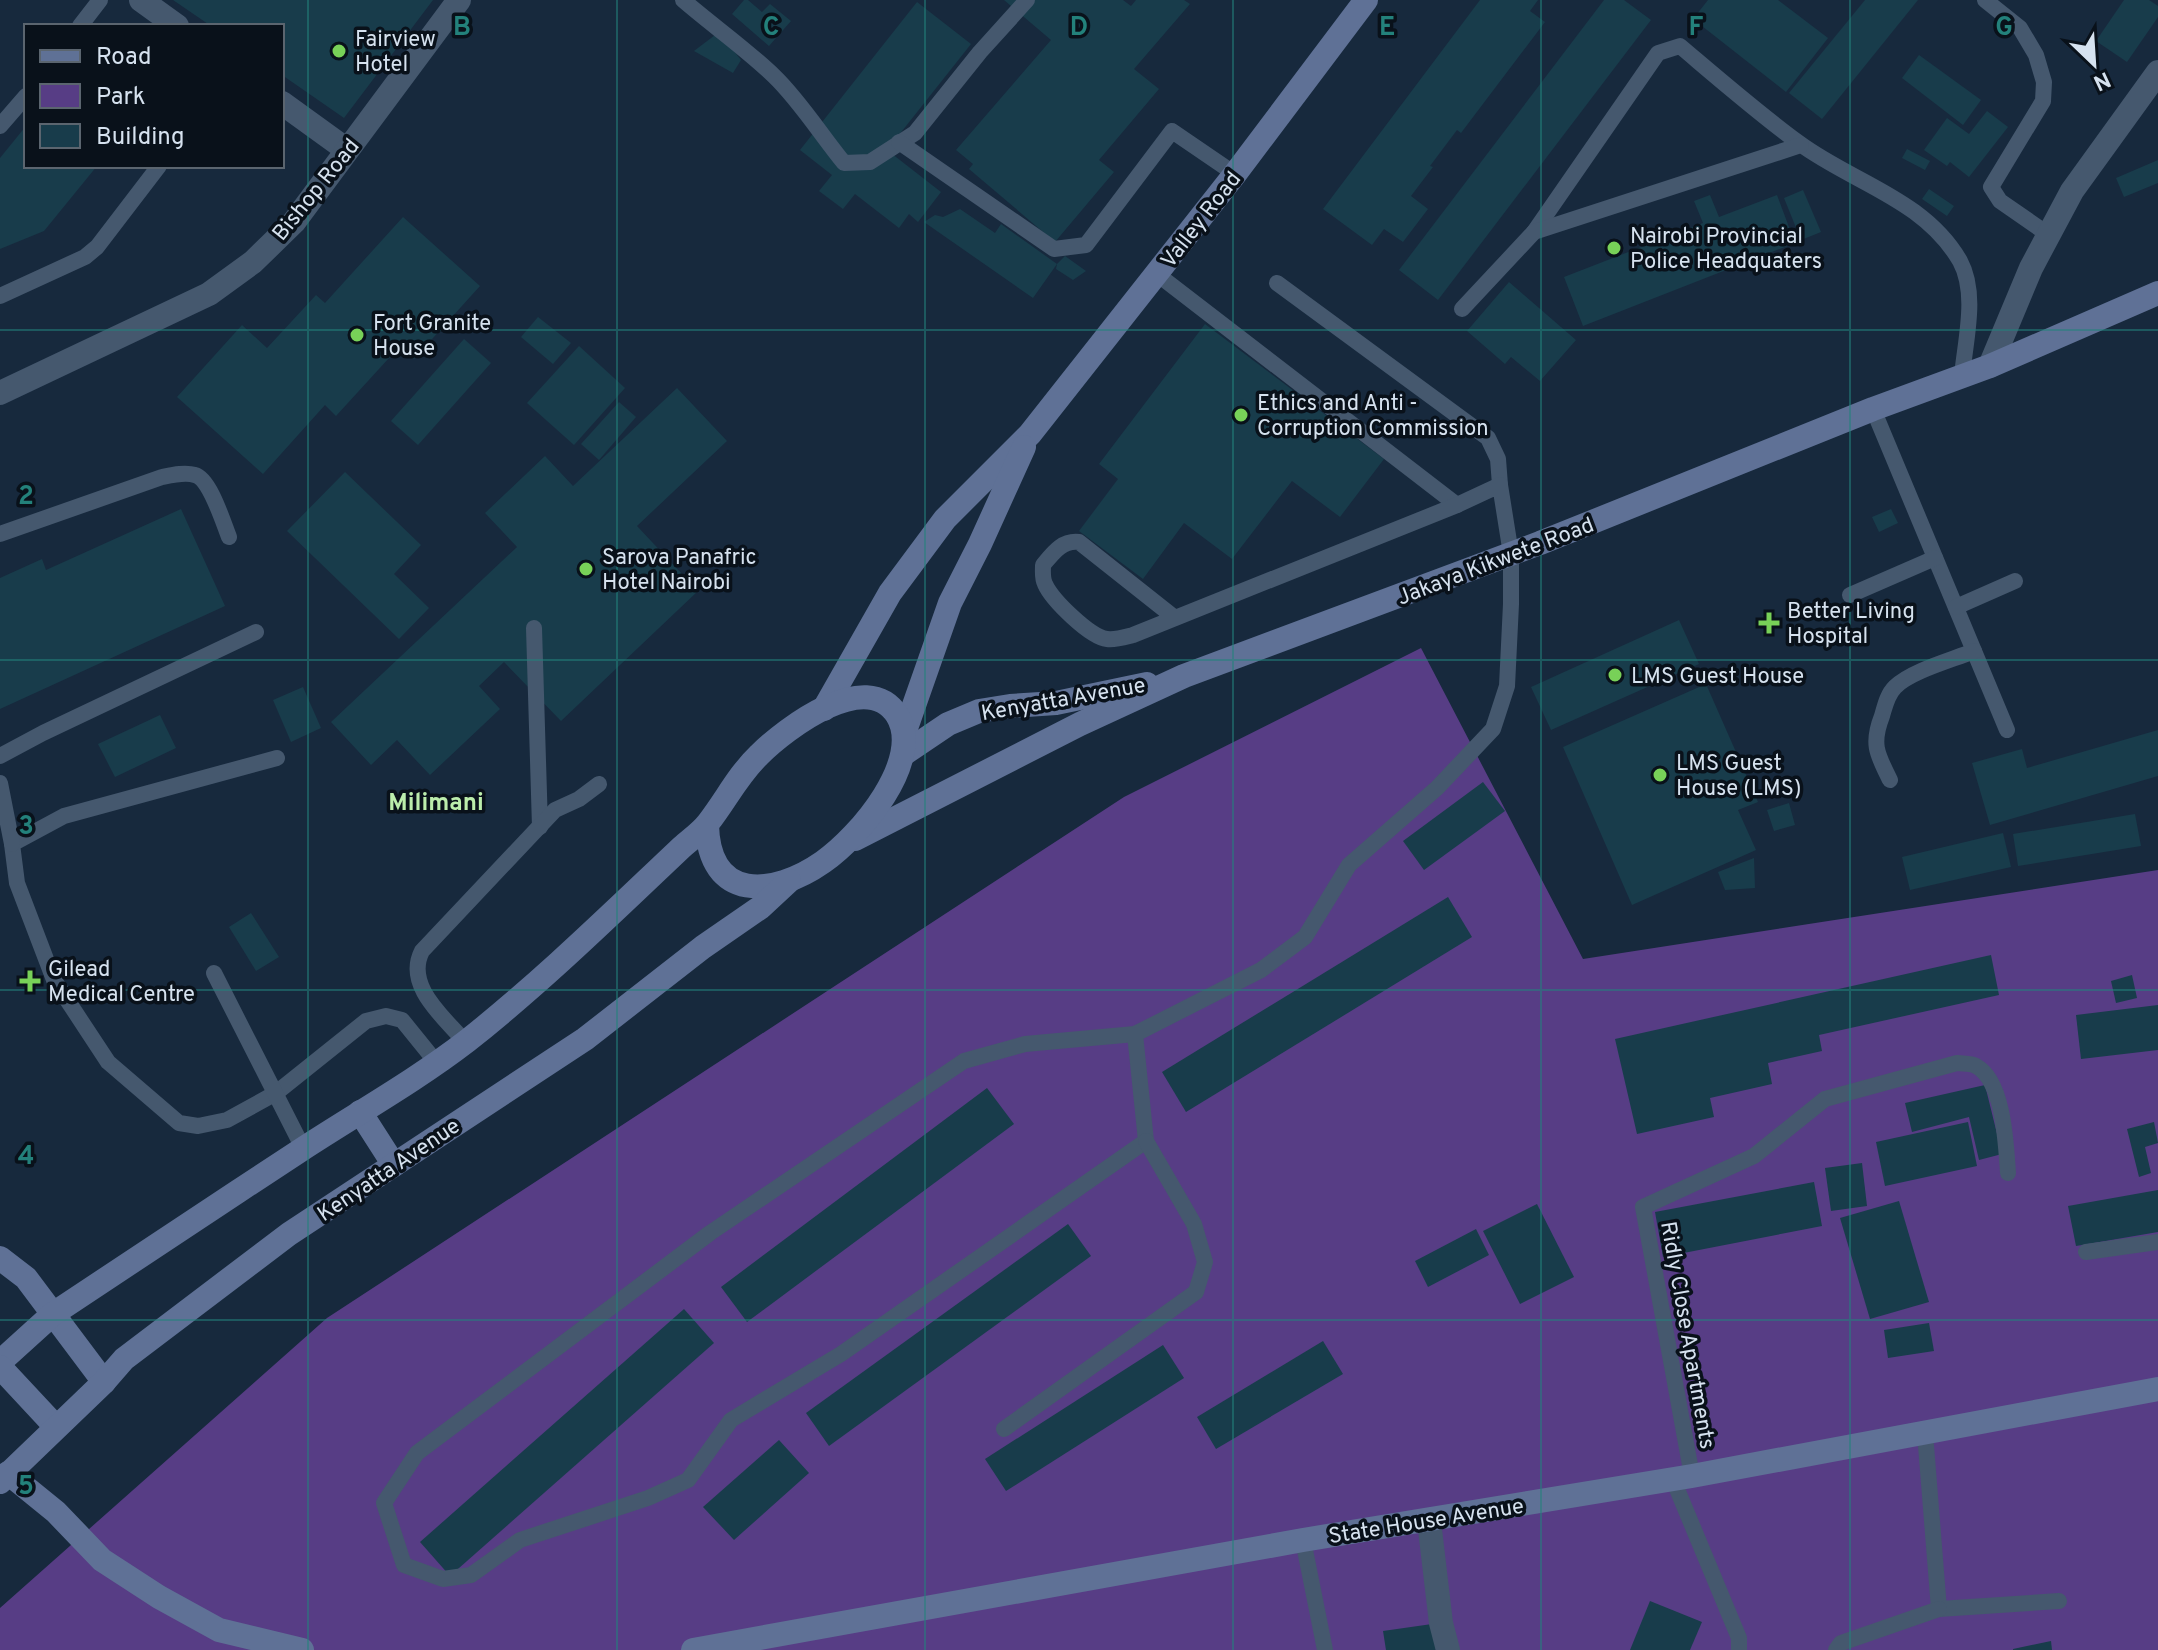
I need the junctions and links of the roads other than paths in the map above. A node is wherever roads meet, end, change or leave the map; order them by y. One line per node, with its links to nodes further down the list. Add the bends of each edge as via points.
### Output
1 (100, 0): 8 (lane)
2 (141, 0): 9 (street)
3 (459, 0): 16 (street, Bishop Road)
4 (683, 0): 14 (lane, via 776,77 844,163 870,162)
5 (1027, 0): 14 (lane, via 915,133)
6 (1366, 0): 18 (main road, Valley Road)
7 (1985, 0): 20 (lane, via 2020,28 2044,82 2043,101 1991,187 2000,201)
8 (82, 24)
9 (174, 24)
10 (2158, 72): 20 (street, via 2072,191)
11 (24, 98): 13 (lane)
12 (284, 104): 16 (street)
13 (0, 126)
14 (899, 142): 18 (lane, via 1054,249 1086,245 1172,131)
15 (1801, 145): 19 (lane); 19 (lane, via 1680,46 1658,53); 27 (lane, via 1901,201 1935,229 1961,262 1969,303)
16 (347, 150): 28 (street, Bishop Road, via 294,222 253,262 209,294)
17 (157, 168): 24 (lane, via 85,257)
18 (1235, 174): 21 (main road, Valley Road)
19 (1534, 232): 25 (lane)
20 (2049, 235): 26 (street)
21 (1157, 274): 30 (main road, Valley Road); 32 (lane)
22 (1277, 283): 31 (lane, via 1488,438 1498,459)
23 (2158, 293): 26 (main road, Jakaya Kikwete Road)
24 (0, 296)
25 (1462, 309)
26 (1990, 366): 27 (main road, Jakaya Kikwete Road)
27 (1962, 376): 29 (main road, Jakaya Kikwete Road)
28 (0, 393)
29 (1873, 409): 35 (main road, Jakaya Kikwete Road); 36 (lane)
30 (1030, 434): 45 (main road, Valley Road, via 945,519 890,593); 47 (main road, Valley Road, via 950,603)
31 (1500, 485): 32 (lane); 35 (lane)
32 (1457, 505): 40 (lane)
33 (0, 534): 34 (lane, via 182,474 198,475 207,484)
34 (229, 537)
35 (1511, 554): 44 (main road, Jakaya Kikwete Road); 59 (lane, via 1507,686 1493,729 1437,788 1349,865 1305,937 1261,970)
36 (1935, 558): 38 (lane); 39 (lane)
37 (2015, 581): 39 (lane)
38 (1850, 595)
39 (1956, 607): 43 (lane)
40 (1175, 618): 40 (lane, via 1079,542 1058,548 1043,565 1043,581 1053,598 1105,639 1133,635)
41 (534, 628): 54 (lane)
42 (256, 632): 48 (lane)
43 (1974, 651): 46 (lane); 50 (lane, via 1912,676 1890,694 1875,733)
44 (1184, 676): 47 (main road, Kenyatta Avenue, via 1056,703 979,711); 56 (main road, Jakaya Kikwete Road)
45 (824, 709): 47 (main road, via 853,697 883,701 896,713); 53 (main road, via 759,754)
46 (2007, 730)
47 (905, 742): 56 (main road, Valley Road, via 897,773)
48 (0, 756)
49 (277, 758): 55 (lane, via 64,816)
50 (1890, 780)
51 (0, 783): 55 (lane)
52 (599, 784): 54 (lane, via 555,810)
53 (707, 825): 57 (main road, via 710,855 727,878 766,886); 60 (main road, via 564,959)
54 (540, 827): 60 (lane, via 417,959 420,988)
55 (12, 844): 62 (lane, via 17,883 54,980 108,1062 179,1123 198,1126 227,1120)
56 (843, 846): 57 (main road)
57 (794, 877): 66 (main road, Kenyatta Avenue, via 585,1039)
58 (214, 973): 62 (lane)
59 (1135, 1034): 64 (lane); 64 (lane, via 1025,1044 964,1061 710,1233 417,1453 384,1503 404,1565 443,1579 471,1575 520,1540 688,1480 731,1420 841,1354)
60 (465, 1042): 61 (main road)
61 (436, 1062): 62 (lane, via 402,1020 386,1016 366,1021); 63 (main road)
62 (276, 1093): 65 (lane)
63 (360, 1112): 65 (main road); 66 (main road)
64 (1146, 1141): 76 (lane, via 1194,1224 1205,1262 1196,1292)
65 (303, 1148): 71 (main road)
66 (394, 1165): 73 (main road, Kenyatta Avenue, via 289,1234 124,1359)
67 (2008, 1173): 78 (lane, Ridly Close Apartments, via 2003,1110 1985,1073 1974,1064 1957,1063 1825,1099 1754,1156 1643,1207)
68 (2158, 1242): 69 (lane)
69 (2086, 1252)
70 (0, 1258): 71 (main road, via 26,1278)
71 (53, 1314): 72 (main road); 73 (main road)
72 (0, 1365): 75 (main road)
73 (104, 1382): 75 (main road, Kenyatta Avenue)
74 (2158, 1389): 77 (main road, State House Avenue)
75 (56, 1427): 79 (main road, Kenyatta Avenue)
76 (1004, 1429)
77 (1925, 1433): 78 (main road, State House Avenue); 83 (lane)
78 (1682, 1477): 80 (main road, State House Avenue); 89 (lane)
79 (4, 1478): 85 (main road, via 56,1512 102,1560 159,1597 219,1630)
80 (1429, 1521): 81 (main road, State House Avenue); 88 (street)
81 (1303, 1540): 84 (main road, State House Avenue); 87 (lane)
82 (2059, 1601): 83 (lane)
83 (1939, 1609): 90 (lane, via 1841,1643)
84 (723, 1648): 86 (main road, State House Avenue)
85 (302, 1650)
86 (693, 1650)
87 (1325, 1650)
88 (1448, 1650)
89 (1739, 1650)
90 (1836, 1650)

